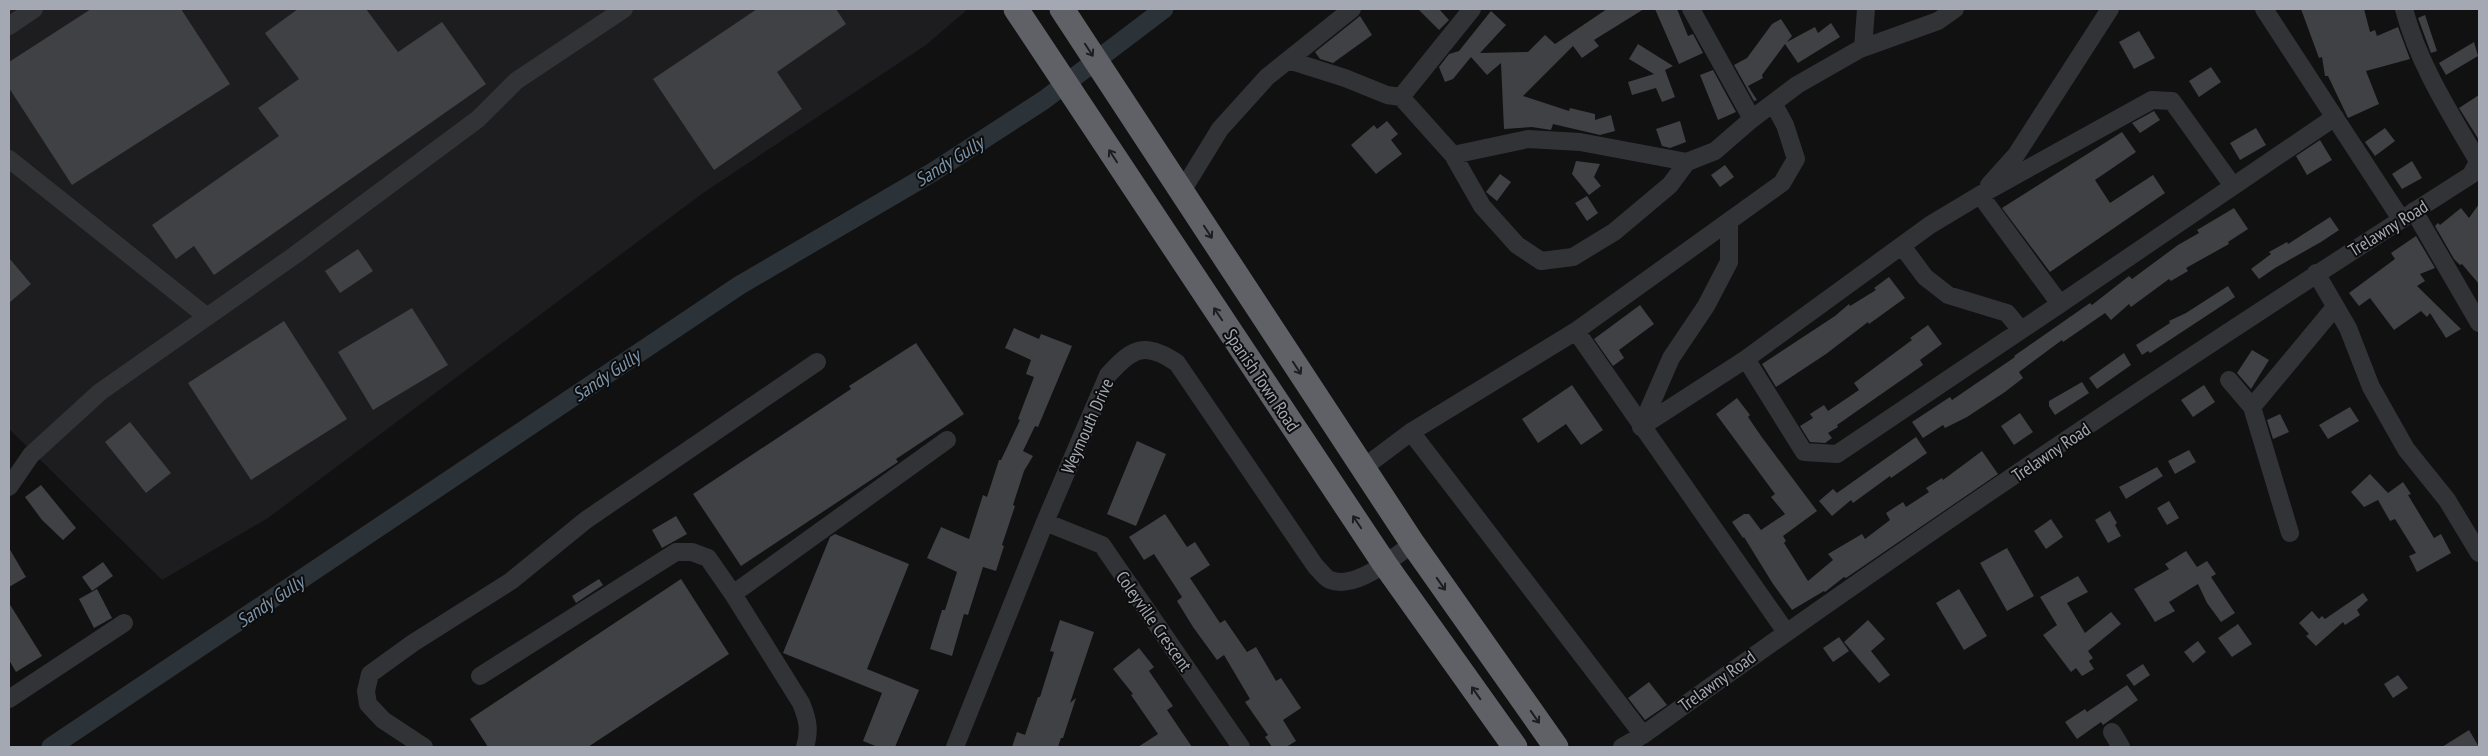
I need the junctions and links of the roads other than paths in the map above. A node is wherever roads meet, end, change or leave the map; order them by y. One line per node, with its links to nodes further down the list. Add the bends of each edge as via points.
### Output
1 (34, 9): 13 (street)
2 (624, 9): 33 (street, via 516,81 478,119 295,255)
3 (1016, 9): 50 (highway, Spanish Town Road, one-way to 3)
4 (1062, 9): 25 (highway, Spanish Town Road, one-way to 25)
5 (1352, 9): 15 (street)
6 (1472, 9): 16 (street)
7 (1691, 9): 19 (street)
8 (1866, 9): 14 (street)
9 (1956, 9): 14 (street, via 1938,21)
10 (2110, 9): 26 (street, via 2016,155)
11 (2264, 9): 18 (street)
12 (2404, 9): 22 (street, via 2442,101)
13 (9, 26)
14 (1863, 48): 17 (street, via 1797,85)
15 (1288, 60): 16 (street); 25 (street, via 1220,129)
16 (1401, 97): 20 (street)
17 (1773, 103): 19 (street); 28 (street, via 1785,125 1796,159 1782,183)
18 (2335, 117): 24 (street); 27 (street)
19 (1752, 119): 23 (street, via 1715,151)
20 (1453, 155): 23 (street, via 1528,139 1580,142); 23 (street, via 1482,206 1517,245 1541,261 1573,257 1614,232 1670,185)
21 (9, 159): 33 (street)
22 (2478, 161): 27 (street, Trelawny Road, via 2471,175)
23 (1687, 162)
24 (2233, 186): 26 (street, via 2172,101 2152,100); 31 (street)
25 (1182, 191): 44 (highway, Spanish Town Road, one-way to 44)
26 (1980, 195): 29 (street); 31 (street)
27 (2408, 215): 30 (street, Trelawny Road); 34 (street)
28 (1729, 221): 36 (street); 41 (street, via 1729,262 1706,306 1671,358)
29 (1902, 246): 35 (street, via 1925,277 1948,295 2008,313); 37 (street)
30 (2316, 274): 32 (street); 53 (street, Trelawny Road)
31 (2060, 304): 35 (street)
32 (2335, 307): 40 (street); 49 (street, via 2348,328 2371,388 2406,449 2447,500)
33 (206, 316): 45 (street, via 100,392 31,455)
34 (2479, 323)
35 (2021, 330): 37 (street, via 1837,454 1804,452)
36 (1576, 331): 41 (street); 42 (street)
37 (1746, 359): 41 (street)
38 (817, 362): 58 (street, via 586,520 511,581 370,674 366,691 368,704 383,720)
39 (2229, 380): 40 (street)
40 (2252, 407): 47 (street)
41 (1641, 427): 53 (street)
42 (1412, 432): 44 (street); 57 (street)
43 (947, 440): 51 (street)
44 (1363, 468): 48 (highway, Spanish Town Road)
45 (9, 487)
46 (1045, 522): 50 (street, Weymouth Drive, via 1108,375 1123,358 1142,350 1160,351 1177,363 1316,567 1329,580 1348,582 1365,577); 60 (street, Weymouth Drive); 61 (street, Coleyville Crescent, via 1102,545)
47 (2290, 532)
48 (1413, 544): 50 (street, Weymouth Drive); 63 (highway, Spanish Town Road, one-way to 63)
49 (2479, 553)
50 (1384, 563): 62 (highway, Spanish Town Road, one-way to 50)
51 (733, 594): 54 (street, via 708,558 692,552 676,552); 59 (street, via 801,703 810,733)
52 (124, 623): 55 (street)
53 (1786, 632): 57 (street, Trelawny Road)
54 (480, 676)
55 (9, 699)
56 (2112, 732): 65 (street)
57 (1643, 735): 64 (street, Trelawny Road)
58 (424, 747)
59 (805, 747)
60 (955, 747)
61 (1241, 747)
62 (1515, 747)
63 (1556, 747)
64 (1622, 747)
65 (2121, 747)

